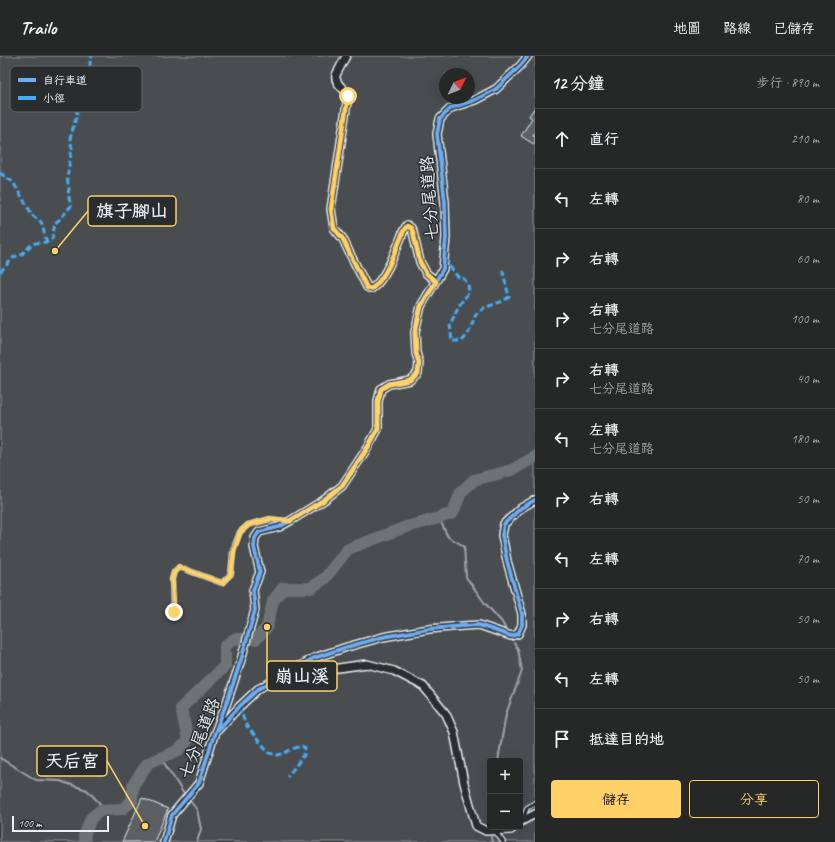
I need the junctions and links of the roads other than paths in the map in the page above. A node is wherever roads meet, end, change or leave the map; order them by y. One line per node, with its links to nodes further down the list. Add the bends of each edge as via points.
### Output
1 (346, 56): 3 (street, via 335,78 348,96 331,209 334,228 343,239 367,288 376,286 384,275 407,226 413,232 420,262 426,273)
2 (528, 56): 3 (street, 七分尾道路, via 496,89 451,108 440,118 437,134 445,202 446,238 443,269)
3 (436, 282): 5 (street, 七分尾道路, via 421,306 415,332 418,373 410,380 389,384 381,389 378,401 378,429 342,486)
4 (535, 500): 7 (street, via 521,508 504,524 502,535 522,614 522,625 518,634 511,636 479,625 428,629 383,637 314,658)
5 (290, 521): 6 (lane, via 270,519 248,525 240,532 234,550 231,574 222,583 179,567 172,579); 8 (street, 七分尾道路, via 259,532 255,538 254,547 260,572 253,590 255,610 227,702)
6 (174, 612)
7 (283, 676): 8 (street, via 258,689); 14 (street, via 367,664 394,671 423,686 446,714 454,732 476,826 486,832)
8 (214, 735): 15 (street, 七分尾道路, via 199,783 172,815)
9 (535, 803): 11 (lane, via 527,808)
10 (535, 814): 12 (street)
11 (523, 817)
12 (523, 820)
13 (510, 830): 14 (street)
14 (495, 831): 16 (lane)
15 (164, 842)
16 (503, 842)

